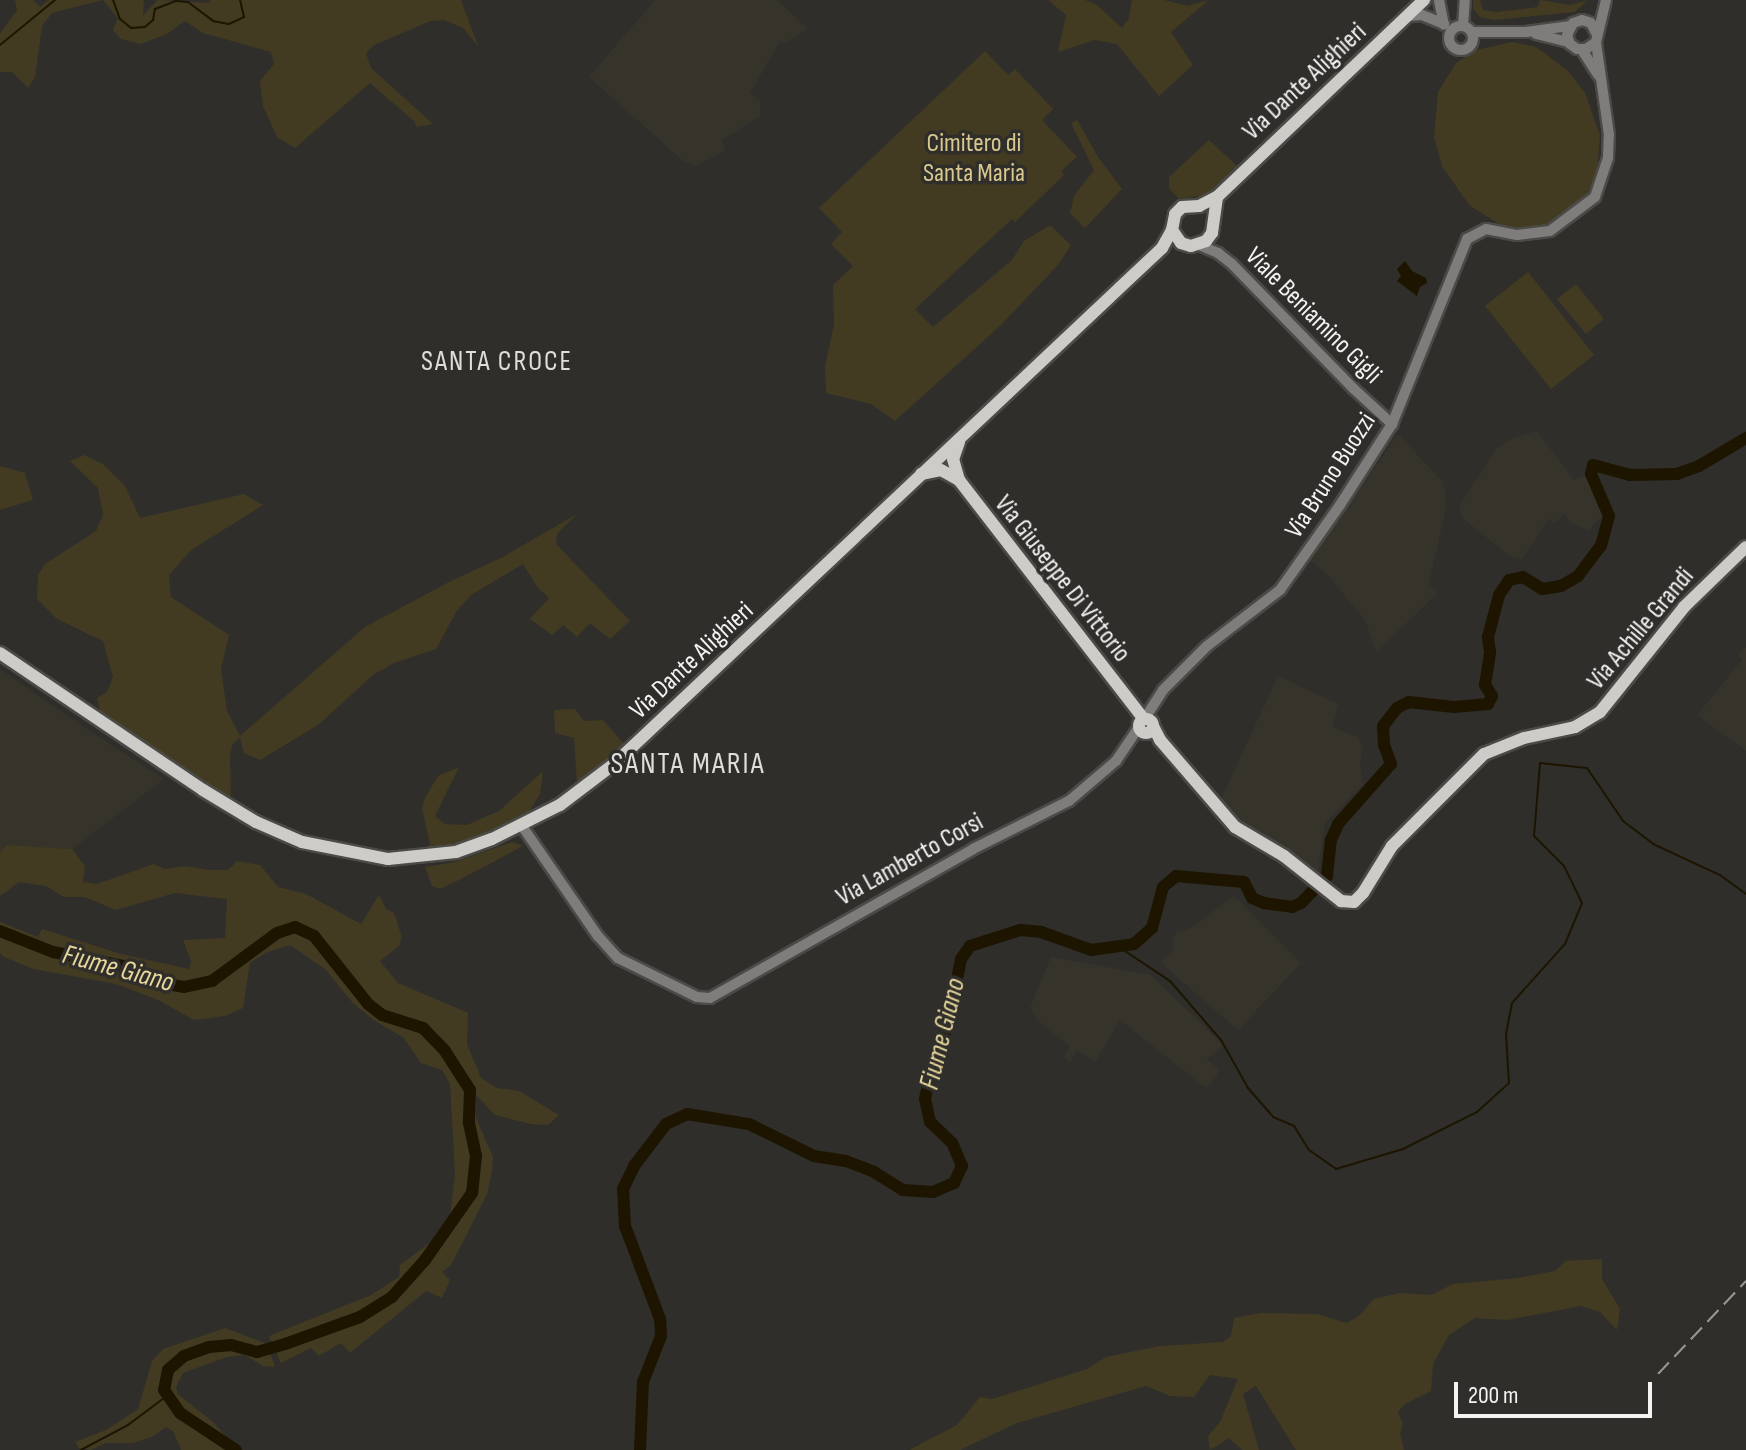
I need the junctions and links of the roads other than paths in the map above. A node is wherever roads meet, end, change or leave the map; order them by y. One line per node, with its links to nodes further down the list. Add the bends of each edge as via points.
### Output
1 (1424, 0): 5 (main road, Via Dante Alighieri)
2 (1439, 0): 7 (street)
3 (1462, 2): 10 (street)
4 (1606, 2): 6 (street); 12 (street)
5 (1407, 16): 7 (street, via 1422,15); 16 (main road, Via Dante Alighieri)
6 (1589, 22): 8 (street, via 1577,20); 12 (street)
7 (1444, 24): 11 (street)
8 (1569, 26): 9 (street); 13 (street)
9 (1526, 32): 10 (street); 13 (street)
10 (1469, 33): 11 (street, via 1455,27); 11 (street, via 1459,50 1450,45)
11 (1449, 36)
12 (1596, 38): 14 (street); 15 (street)
13 (1568, 42): 14 (street)
14 (1582, 50): 15 (street)
15 (1600, 78): 25 (street, Via Bruno Buozzi, via 1609,135 1604,178 1594,198 1550,231 1527,236 1486,229 1467,239)
16 (1217, 197): 17 (main road, Via Dante Alighieri); 18 (main road)
17 (1199, 206): 18 (main road); 19 (main road, Via Dante Alighieri, via 1182,207)
18 (1212, 218): 20 (main road)
19 (1172, 230): 21 (main road); 23 (main road, Via Dante Alighieri)
20 (1212, 233): 22 (main road); 24 (street, Viale Beniamino Gigli)
21 (1181, 243): 22 (main road, Via Dante Alighieri); 23 (main road, Via Dante Alighieri)
22 (1199, 245): 24 (street, Viale Beniamino Gigli)
23 (1162, 248): 26 (main road, Via Dante Alighieri, via 961,439)
24 (1218, 253): 25 (street, Viale Beniamino Gigli)
25 (1390, 428): 29 (street, Via Bruno Buozzi, via 1280,590 1207,646)
26 (945, 463): 30 (main road, Via Giuseppe Di Vittorio); 32 (main road, Via Dante Alighieri, via 921,474 614,764)
27 (1746, 547): 33 (main road, Via Achille Grandi, via 1684,607 1600,712 1575,727 1484,754 1415,820 1363,893)
28 (0, 653): 32 (main road, Via Dante Alighieri, via 203,790 302,842 388,859 420,858 456,852)
29 (1157, 699): 30 (street, via 1141,707); 31 (street)
30 (1130, 704): 31 (main road, Via Giuseppe Di Vittorio)
31 (1148, 727): 32 (street, Via Lamberto Corsi, via 1069,801 973,849 710,998 697,997 618,958); 33 (main road, Via Giuseppe Di Vittorio, via 1235,827)
32 (522, 826)
33 (1347, 903)

